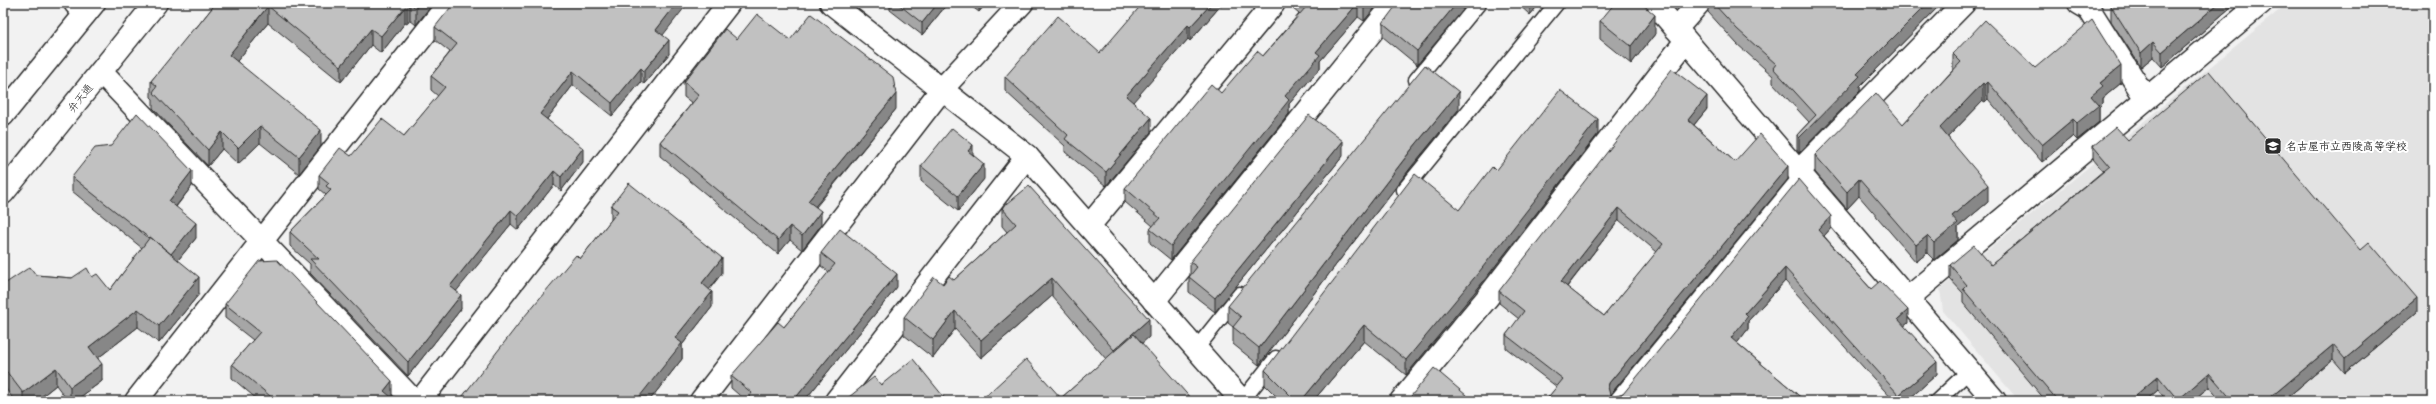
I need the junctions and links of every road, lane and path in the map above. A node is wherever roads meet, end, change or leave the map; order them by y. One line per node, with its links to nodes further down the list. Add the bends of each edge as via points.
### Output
1 (156, 3): 17 (street, 弁天通)
2 (449, 3): 27 (street)
3 (729, 3): 36 (street)
4 (831, 3): 18 (street)
5 (1022, 3): 18 (street)
6 (1274, 3): 26 (street)
7 (1395, 3): 30 (street)
8 (1479, 3): 19 (lane)
9 (1557, 3): 25 (lane)
10 (1654, 3): 16 (street)
11 (1699, 3): 16 (street)
12 (1964, 3): 23 (street)
13 (2079, 3): 20 (street, via 2089,9)
14 (2260, 3): 20 (street)
15 (85, 7): 21 (street)
16 (1681, 36): 23 (street); 40 (street, via 1487,298)
17 (101, 72): 24 (street, 弁天通); 27 (street)
18 (942, 89): 22 (street); 37 (street)
19 (1408, 89)
20 (2146, 99): 29 (street)
21 (3, 115)
22 (1027, 156): 26 (street); 38 (street)
23 (1799, 174): 29 (street); 41 (lane)
24 (3, 193)
25 (1395, 202)
26 (1089, 226): 30 (street)
27 (262, 240): 34 (street); 35 (street)
28 (1252, 281): 32 (lane)
29 (1907, 299): 33 (street)
30 (1154, 301): 32 (street)
31 (1285, 345): 39 (lane)
32 (1196, 349): 39 (street)
33 (1969, 371): 42 (lane); 43 (street)
34 (136, 401)
35 (414, 401)
36 (420, 401)
37 (701, 401)
38 (836, 401)
39 (1242, 401)
40 (1401, 401)
41 (1616, 401)
42 (1937, 401)
43 (1995, 401)

